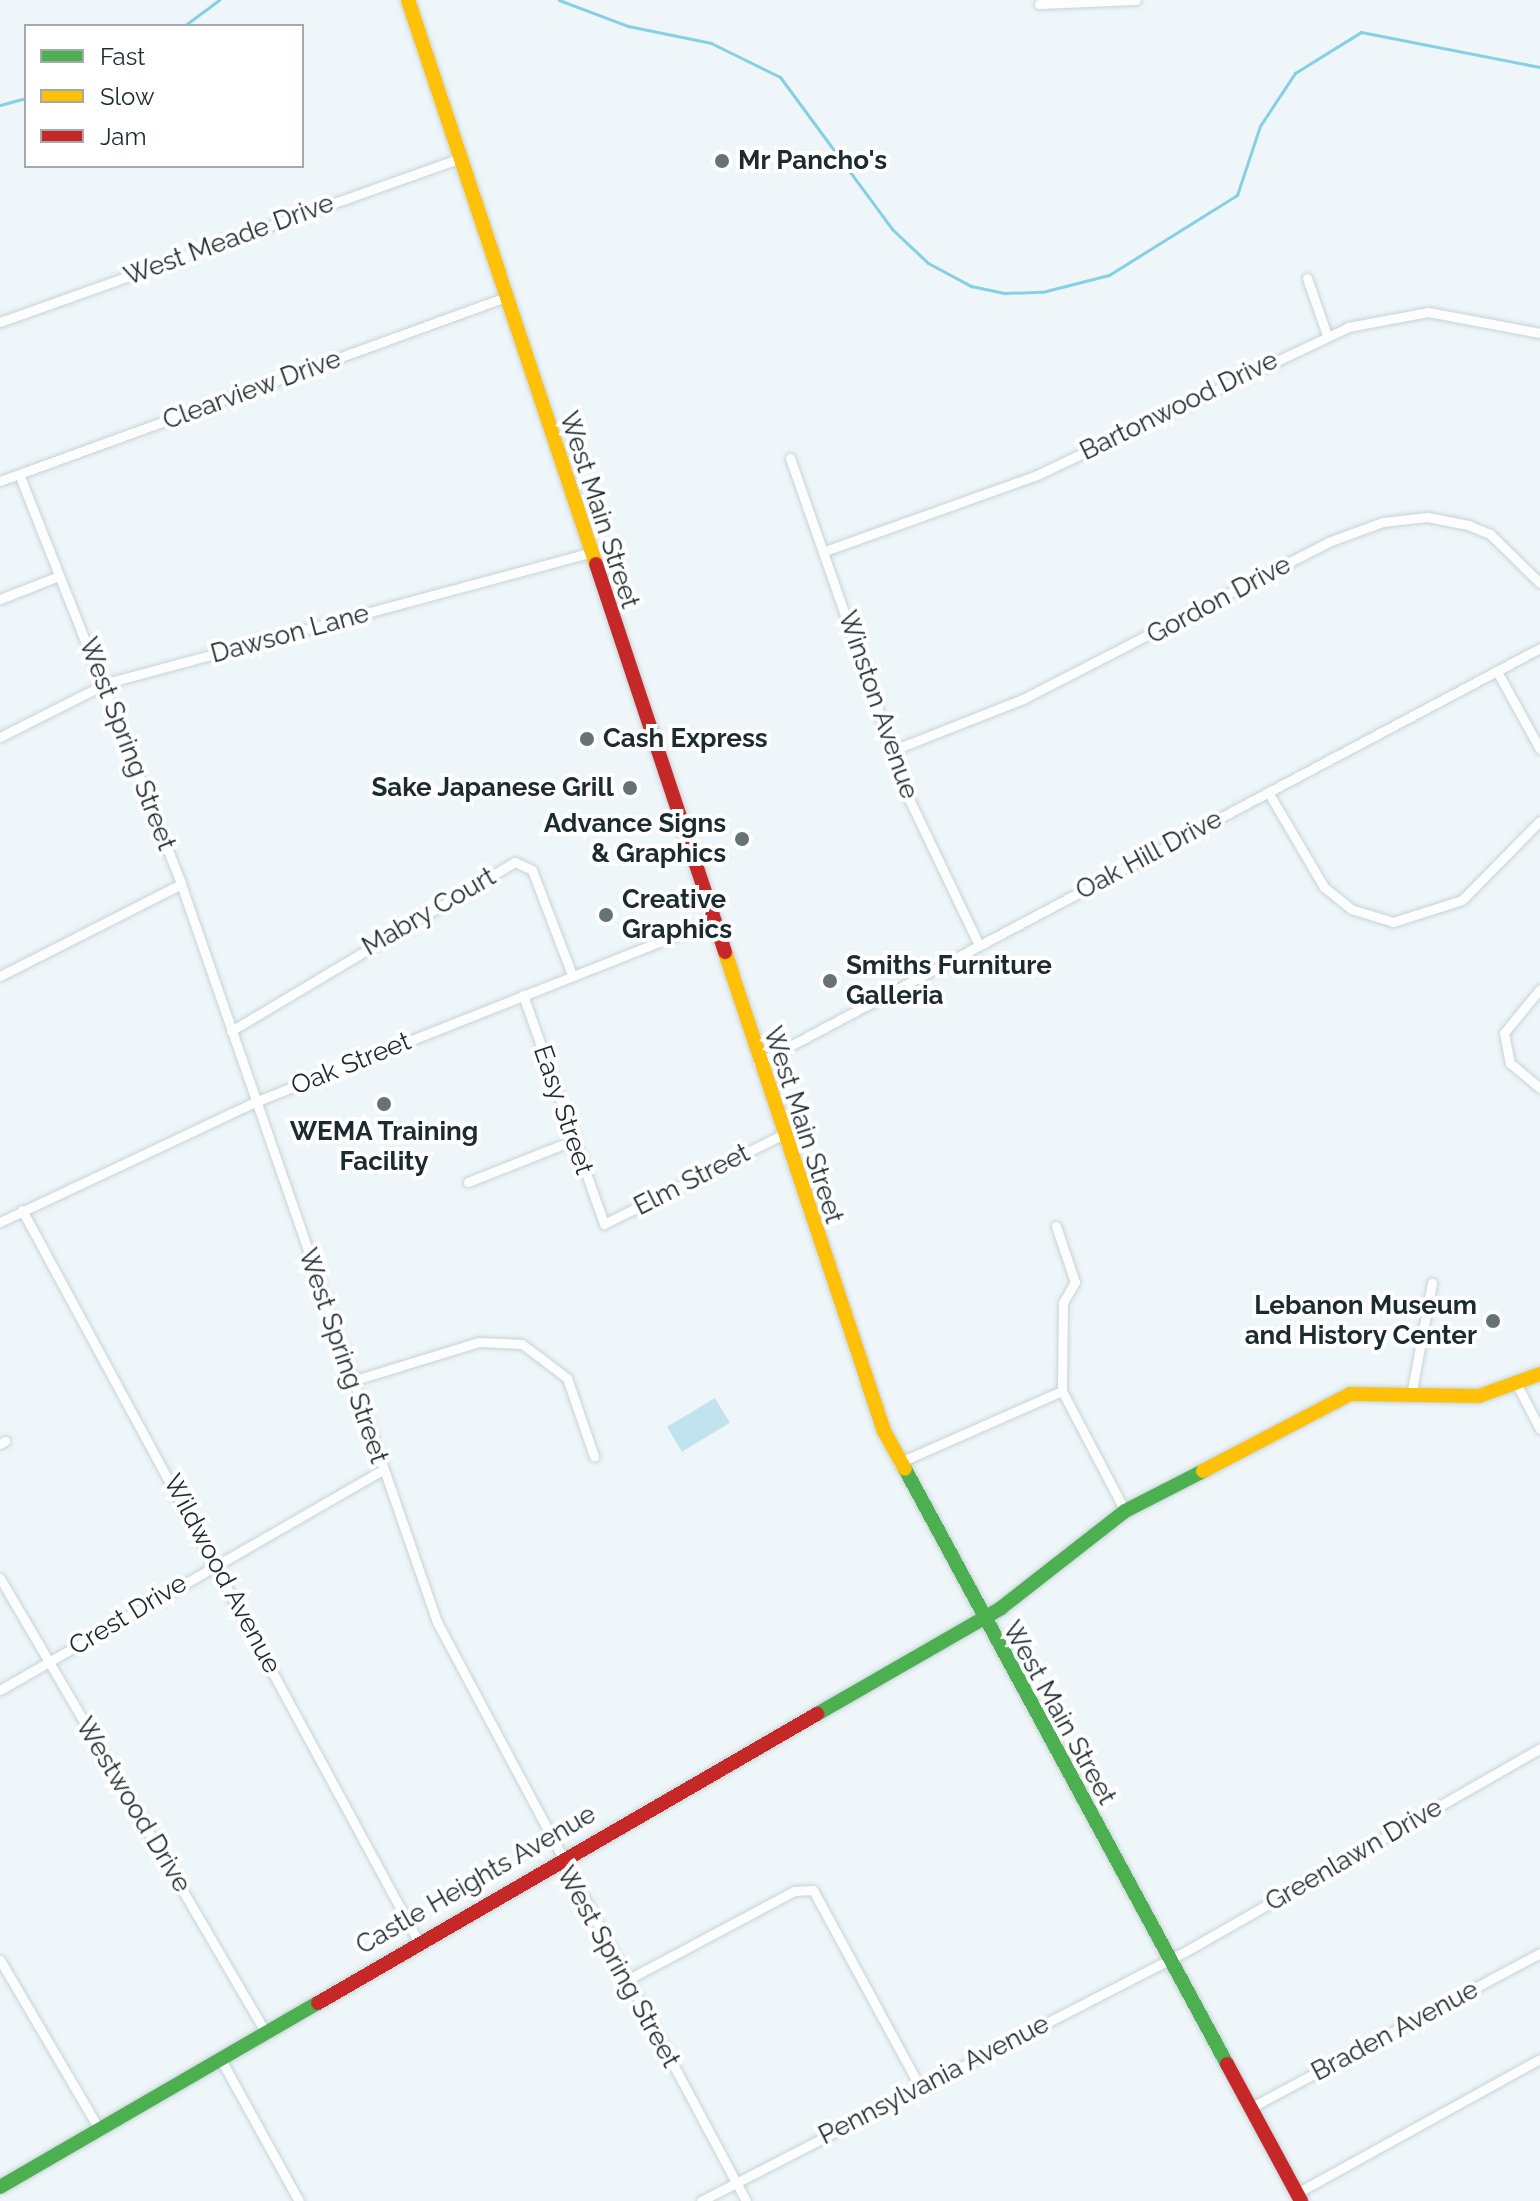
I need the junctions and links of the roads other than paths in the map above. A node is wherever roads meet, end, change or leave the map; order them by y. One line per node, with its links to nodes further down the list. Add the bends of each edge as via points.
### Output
1 (408, 0): 4 (main road, West Main Street)
2 (1136, 0): 3 (street)
3 (1039, 4)
4 (458, 159): 6 (main road, West Main Street); 7 (street, West Meade Drive)
5 (1307, 278): 9 (street)
6 (503, 298): 11 (street, Clearview Drive); 14 (main road, West Main Street)
7 (0, 322)
8 (1540, 333): 9 (street, Bartonwood Drive, via 1428,312)
9 (1327, 335): 13 (street, Bartonwood Drive, via 1037,475)
10 (790, 458): 13 (street, Winston Avenue)
11 (19, 474): 12 (street, Clearview Drive); 15 (street, West Spring Street)
12 (0, 481)
13 (825, 551): 23 (street, Winston Avenue)
14 (589, 553): 20 (street, Dawson Lane); 27 (main road, West Main Street)
15 (59, 576): 17 (street); 20 (street, West Spring Street)
16 (1540, 583): 23 (street, Gordon Drive, via 1490,534 1468,525 1427,517 1383,522 1328,542 1023,699)
17 (0, 599)
18 (1540, 648): 19 (street, Oak Hill Drive)
19 (1498, 673): 22 (street); 24 (street, Oak Hill Drive)
20 (107, 683): 21 (street, Dawson Lane); 26 (street, West Spring Street)
21 (0, 737)
22 (1540, 749)
23 (891, 751): 28 (street, Winston Avenue)
24 (1268, 792): 25 (street, via 1324,887 1351,909 1393,922 1462,900); 28 (street, Oak Hill Drive)
25 (1540, 821)
26 (181, 884): 30 (street); 33 (street, West Spring Street)
27 (709, 922): 29 (street, Oak Street); 34 (main road, West Main Street)
28 (979, 945): 34 (street, Oak Hill Drive)
29 (572, 975): 32 (street, Oak Street); 33 (street, Mabry Court, via 532,870 515,862)
30 (0, 976)
31 (1540, 989): 35 (street, via 1504,1033 1510,1063)
32 (523, 995): 36 (street, Oak Street); 38 (street, Easy Street)
33 (231, 1031): 36 (street, West Spring Street)
34 (758, 1063): 37 (main road, West Main Street)
35 (1540, 1088)
36 (255, 1102): 40 (street, Oak Street); 46 (street, West Spring Street)
37 (780, 1136): 42 (street, Elm Street); 52 (main road, West Main Street)
38 (574, 1140): 39 (street); 42 (street, Easy Street)
39 (468, 1182)
40 (22, 1210): 41 (street, Oak Street); 55 (street, Wildwood Avenue)
41 (0, 1222)
42 (604, 1224)
43 (1056, 1226): 49 (street, via 1075,1282 1063,1303)
44 (1432, 1283): 48 (street)
45 (1540, 1374): 47 (main road, Castle Heights Avenue)
46 (352, 1381): 51 (street, via 479,1342 522,1344 567,1378); 53 (street, West Spring Street)
47 (1516, 1383): 48 (main road, Castle Heights Avenue, via 1455,1398); 50 (street)
48 (1412, 1390): 54 (main road, Castle Heights Avenue, via 1350,1394)
49 (1062, 1391): 52 (street); 54 (street)
50 (1540, 1429)
51 (594, 1456)
52 (898, 1463): 57 (main road, West Main Street)
53 (382, 1470): 55 (street, Crest Drive); 61 (street, West Spring Street, via 437,1622)
54 (1125, 1511): 57 (main road, Castle Heights Avenue)
55 (217, 1562): 58 (street, Crest Drive); 62 (street, Wildwood Avenue)
56 (0, 1578): 58 (street, Westwood Drive)
57 (979, 1619): 61 (main road, Castle Heights Avenue); 65 (main road, West Main Street)
58 (49, 1661): 59 (street, Crest Drive); 67 (street, Westwood Drive)
59 (0, 1690)
60 (1540, 1748): 65 (street, Greenlawn Drive)
61 (559, 1859): 62 (main road, Castle Heights Avenue); 66 (street, West Spring Street)
62 (418, 1941): 67 (main road, Castle Heights Avenue)
63 (1540, 1953): 71 (street, Braden Avenue)
64 (0, 1960): 72 (street)
65 (1168, 1961): 70 (street, Pennsylvania Avenue); 71 (main road, West Main Street)
66 (625, 1981): 70 (street, via 794,1891 813,1890); 73 (street, West Spring Street)
67 (266, 2033): 68 (main road, Castle Heights Avenue)
68 (220, 2058): 72 (main road, Castle Heights Avenue); 76 (street)
69 (1540, 2059): 75 (street)
70 (920, 2087): 73 (street, Pennsylvania Avenue)
71 (1250, 2108): 75 (main road, West Main Street)
72 (99, 2129): 74 (main road, Castle Heights Avenue)
73 (737, 2182): 77 (street, Pennsylvania Avenue); 78 (street, West Spring Street)
74 (0, 2187)
75 (1299, 2197)
76 (299, 2201)
77 (701, 2201)
78 (746, 2201)

